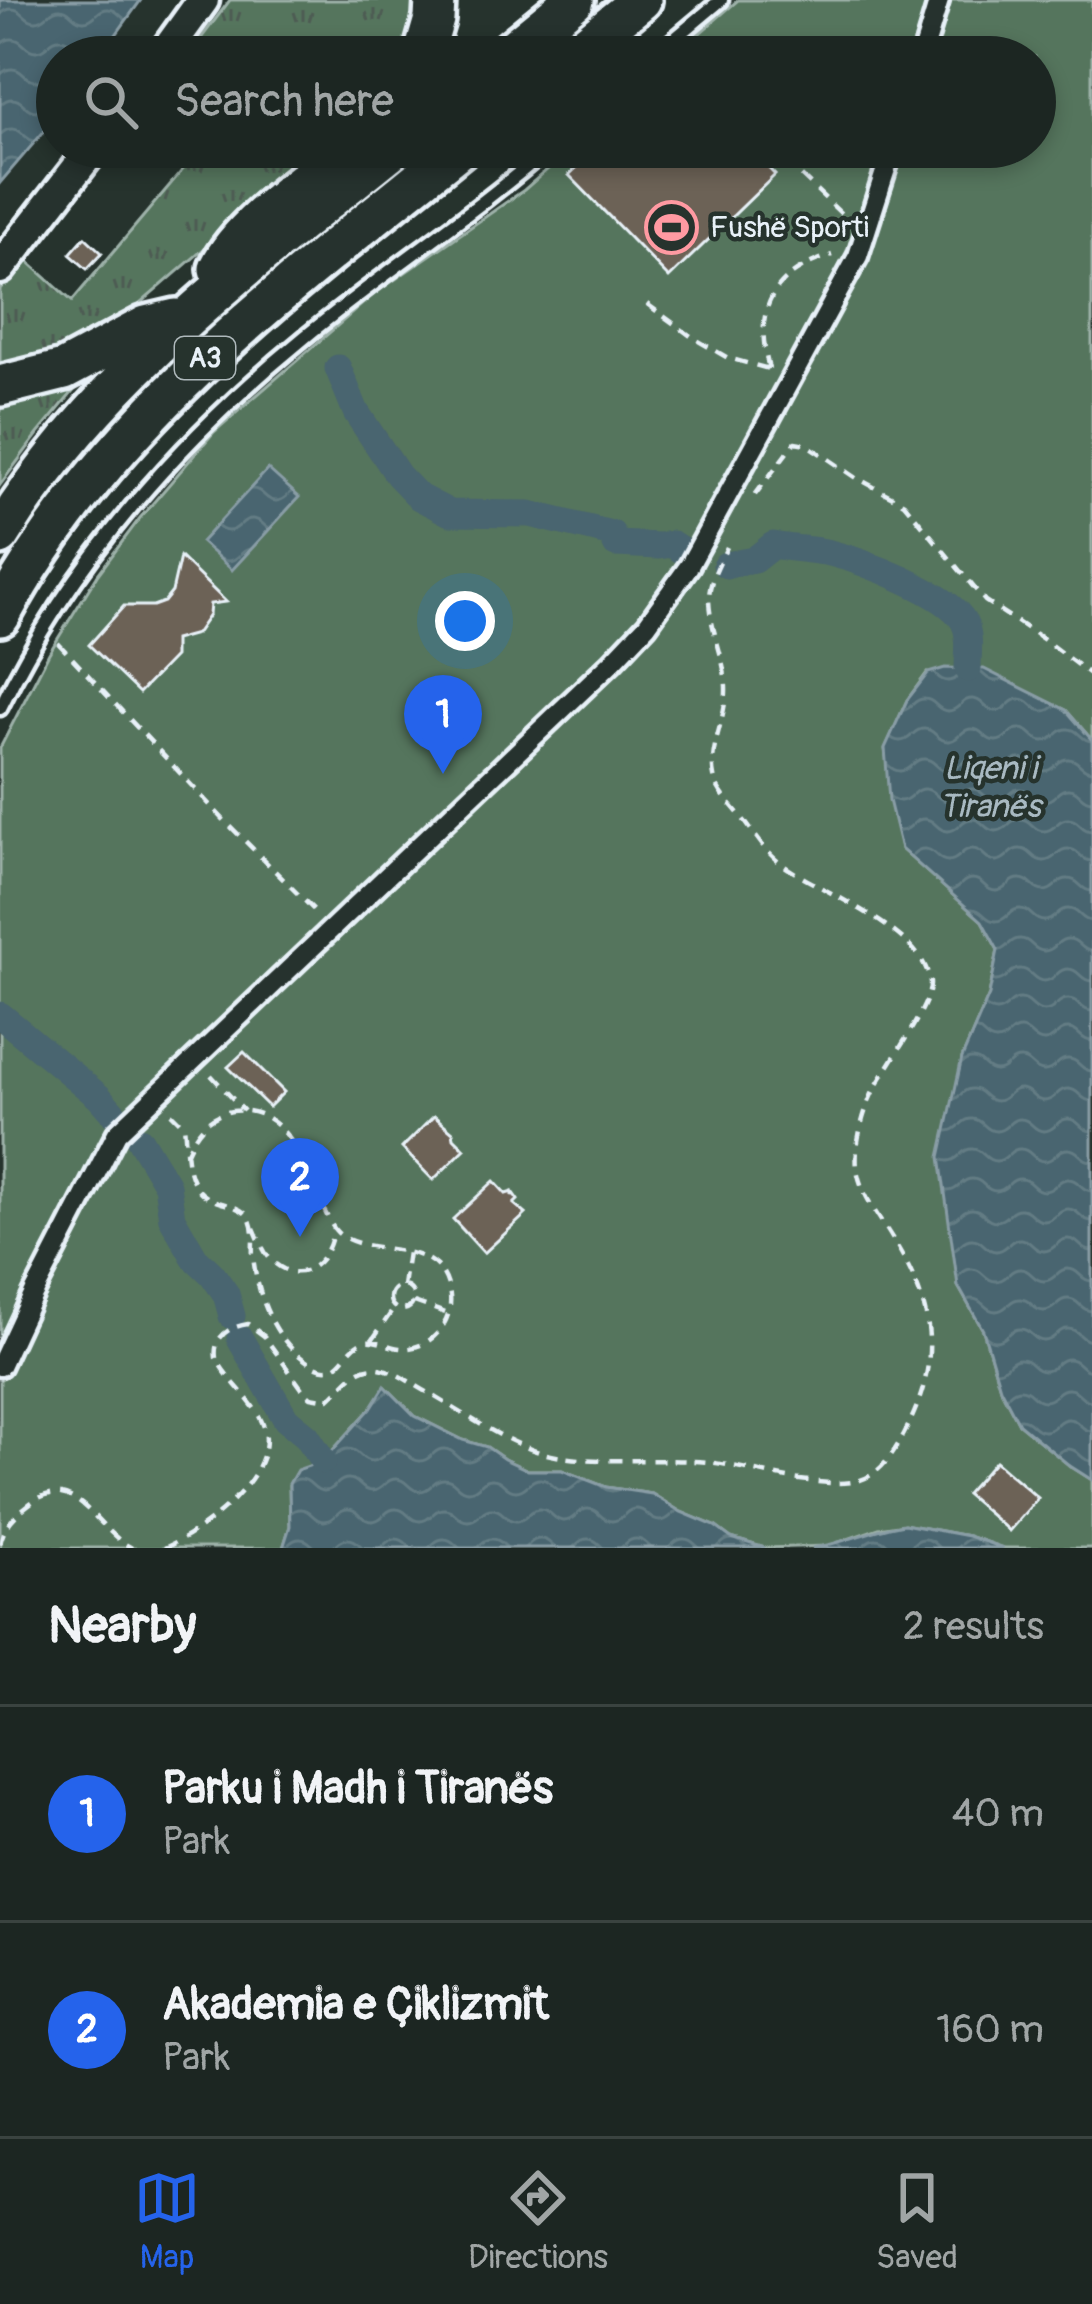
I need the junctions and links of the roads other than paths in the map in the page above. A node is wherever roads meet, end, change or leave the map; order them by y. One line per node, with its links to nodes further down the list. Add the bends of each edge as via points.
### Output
1 (203, 0): 7 (street)
2 (434, 0): 8 (highway)
3 (574, 0): 9 (highway)
4 (641, 0): 10 (highway)
5 (721, 0): 11 (lane)
6 (939, 0): 12 (street)
7 (177, 36)
8 (429, 36)
9 (530, 36)
10 (597, 36)
11 (678, 36)
12 (928, 36)
13 (78, 168): 21 (street)
14 (322, 168): 22 (highway, via 225,256)
15 (368, 168): 22 (highway, A3)
16 (434, 168): 25 (highway, A3, via 174,388 70,509)
17 (526, 168): 26 (lane, via 239,393 95,552)
18 (528, 168): 20 (lane)
19 (886, 168): 27 (street, via 842,289 689,566 647,625 128,1121 105,1151)
20 (538, 179)
21 (0, 268)
22 (196, 309): 23 (highway, via 64,370); 24 (highway, A3, via 124,378)
23 (0, 386)
24 (0, 535)
25 (0, 616)
26 (0, 707)
27 (0, 1366)

